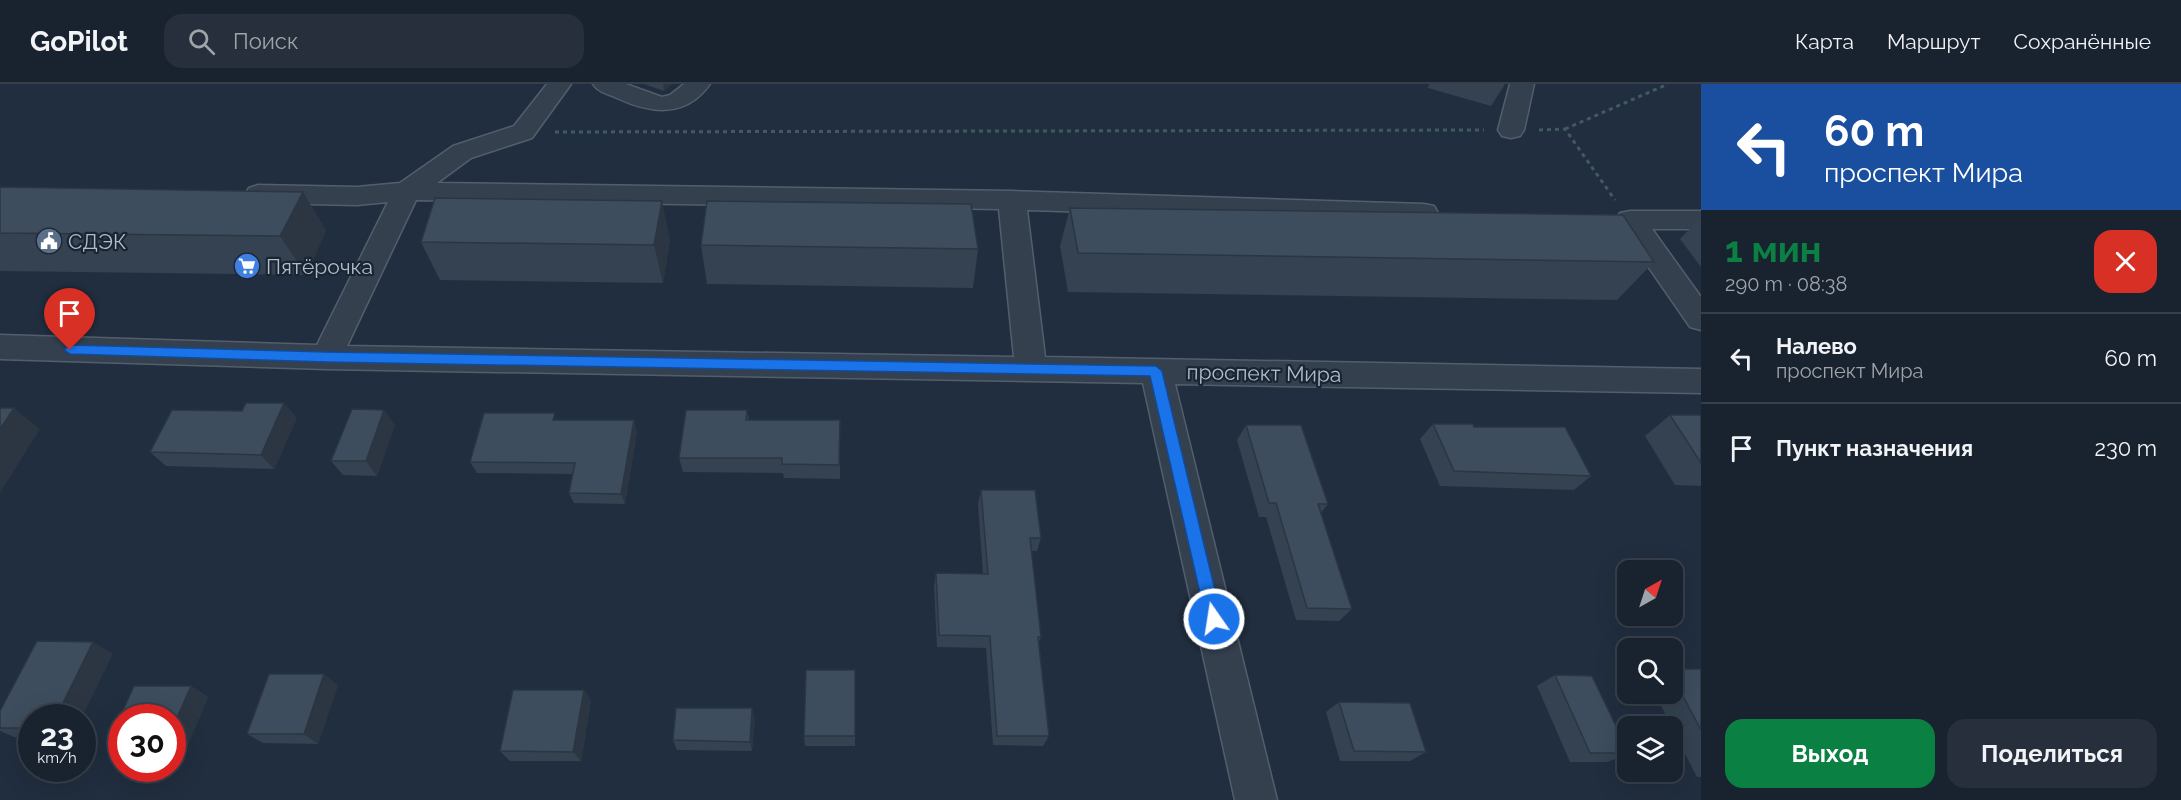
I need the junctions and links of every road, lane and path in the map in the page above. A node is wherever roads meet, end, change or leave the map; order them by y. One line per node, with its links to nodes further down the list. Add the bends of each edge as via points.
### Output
1 (559, 84): 8 (street)
2 (605, 84): 3 (street, via 656,104 669,104)
3 (698, 84)
4 (1522, 84): 7 (street)
5 (1668, 84): 6 (path)
6 (1565, 129): 7 (path); 13 (path)
7 (1511, 130): 8 (path)
8 (523, 132): 9 (street, via 462,152)
9 (407, 191): 10 (street, via 357,196); 11 (street); 17 (street)
10 (230, 193)
11 (1012, 200): 12 (street); 18 (street)
12 (1452, 214)
13 (1618, 220): 14 (street); 15 (street)
14 (1701, 220)
15 (1701, 319)
16 (0, 347): 17 (street, проспект Мира)
17 (326, 357): 18 (street, проспект Мира)
18 (1031, 369): 19 (street, проспект Мира)
19 (1156, 371): 20 (street, проспект Мира); 21 (street)
20 (1701, 381)
21 (1256, 800)

